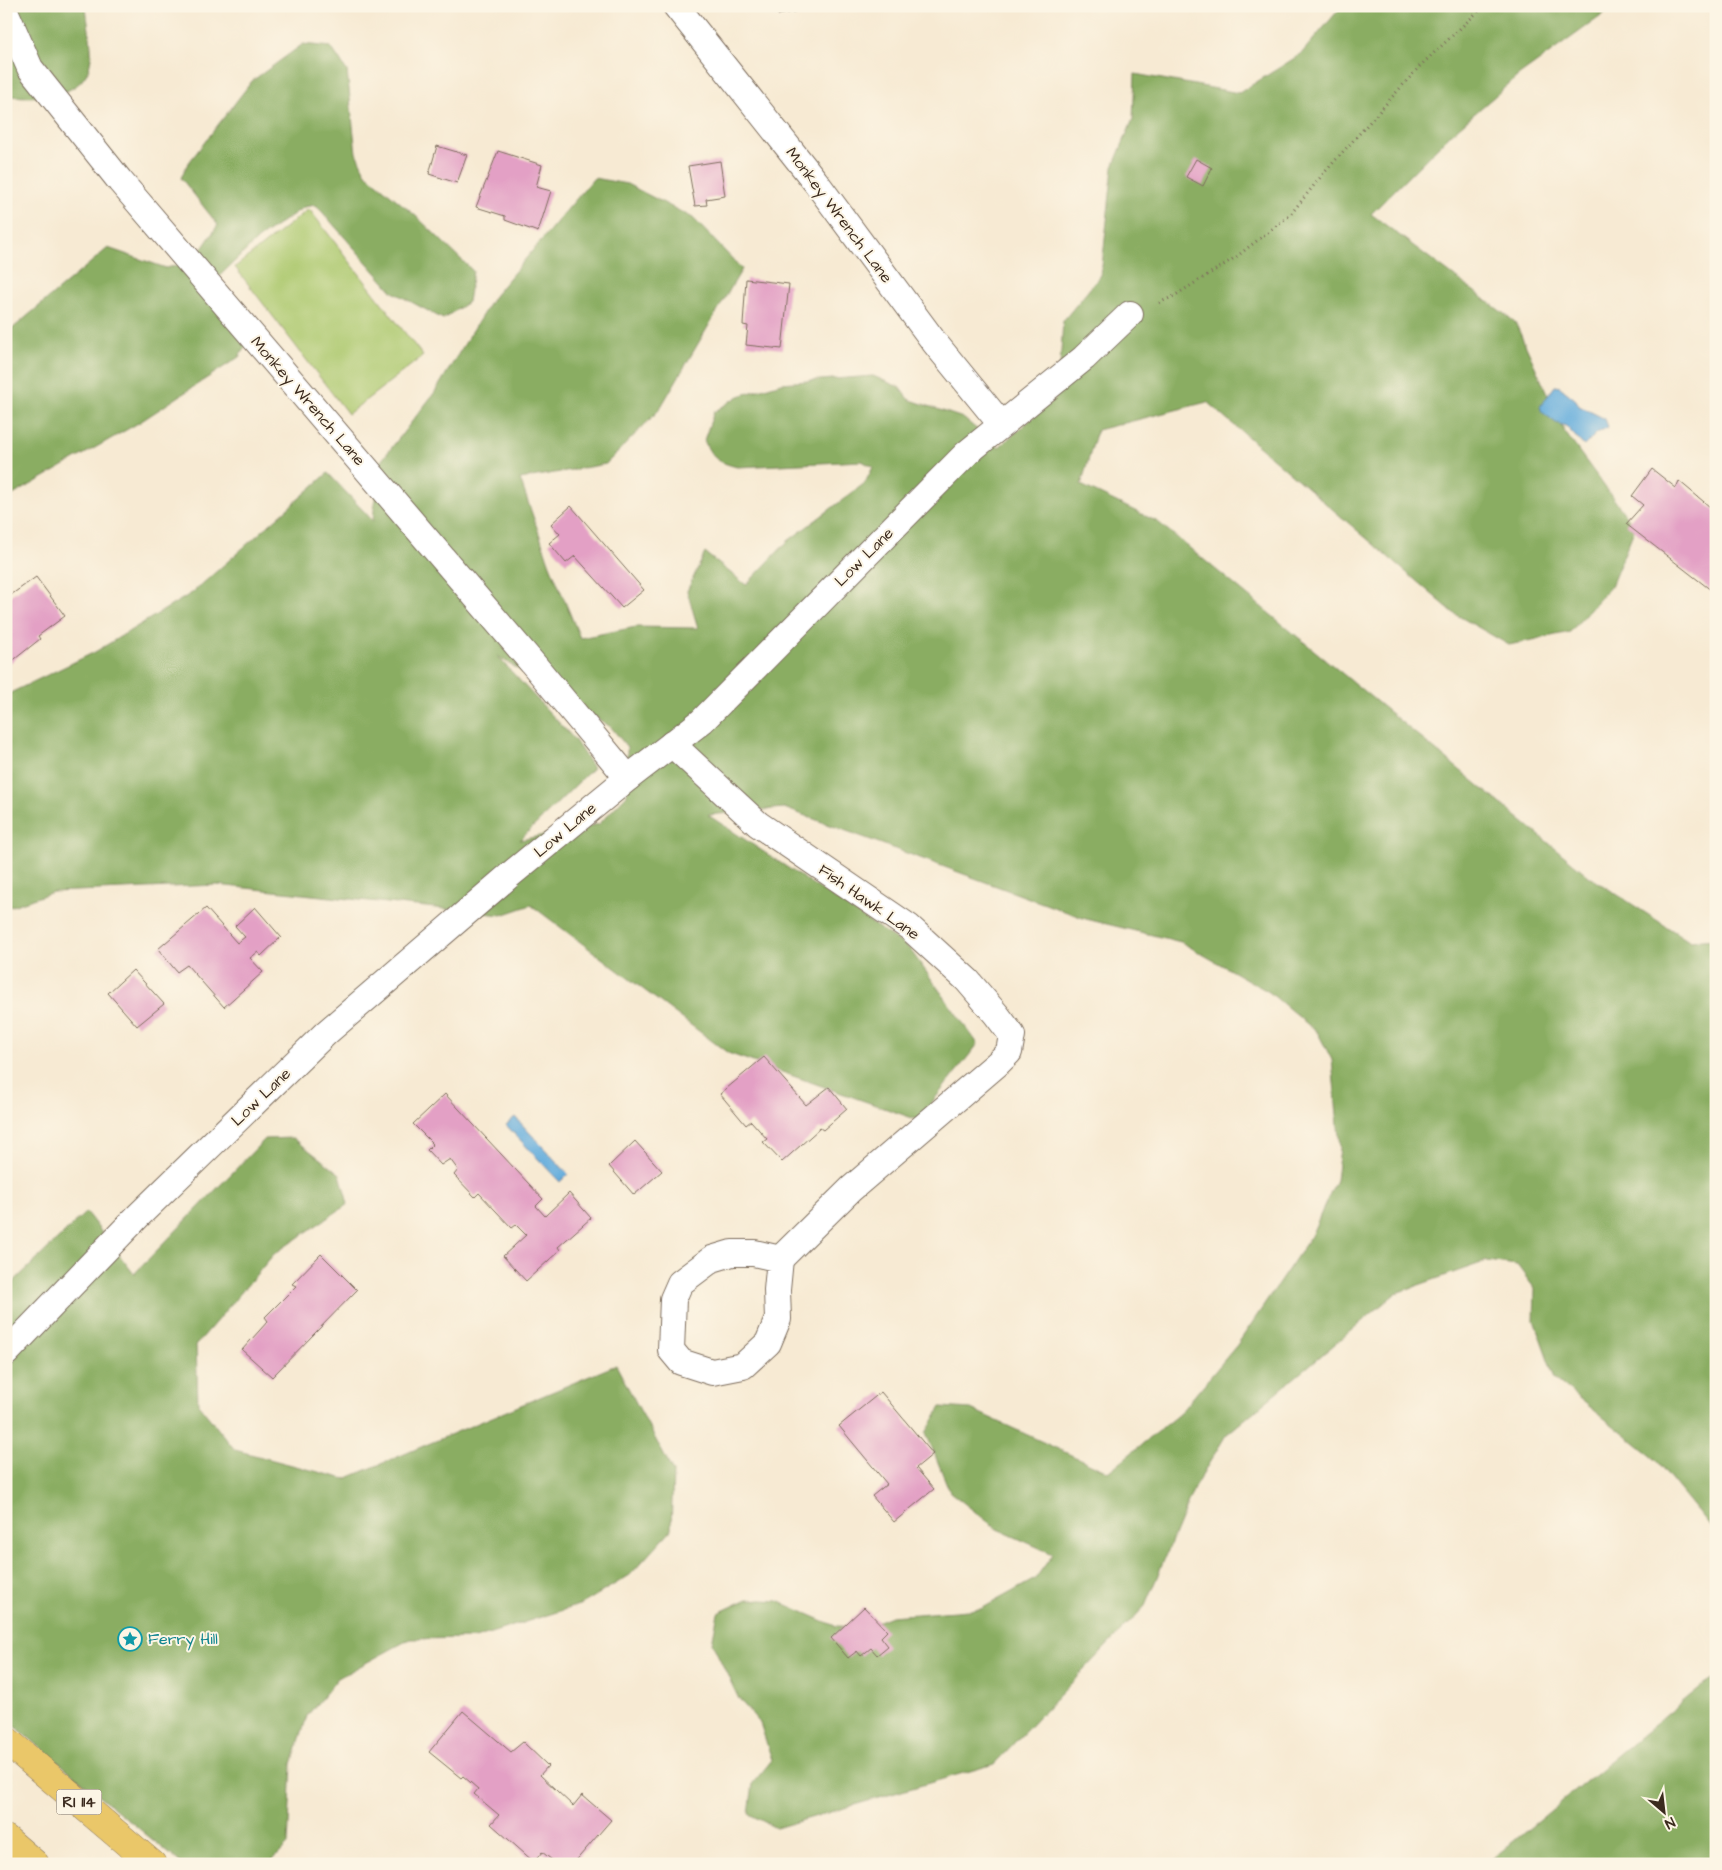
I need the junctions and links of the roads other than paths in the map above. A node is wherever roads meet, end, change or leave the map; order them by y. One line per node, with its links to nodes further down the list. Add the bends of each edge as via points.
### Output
1 (676, 6): 4 (street, Monkey Wrench Lane, via 815,181 934,343)
2 (6, 13): 6 (street, Monkey Wrench Lane, via 30,68 120,180)
3 (1130, 314): 4 (street, Low Lane, via 1084,358)
4 (1000, 424): 5 (street, Low Lane, via 967,453 702,722)
5 (672, 744): 6 (street, Low Lane); 7 (street, Fish Hawk Lane, via 758,824 909,927 967,980 1012,1035 1009,1052 997,1064 851,1189)
6 (628, 778): 8 (street, Low Lane, via 326,1033 137,1217)
7 (780, 1259): 7 (street, via 754,1252 732,1253 712,1258 680,1283 673,1298 671,1350 681,1362 712,1372 743,1366 768,1343 778,1319)
8 (6, 1353)
9 (6, 1740): 12 (main road, RI 114)
10 (6, 1840): 11 (main road)
11 (35, 1864)
12 (152, 1864)

